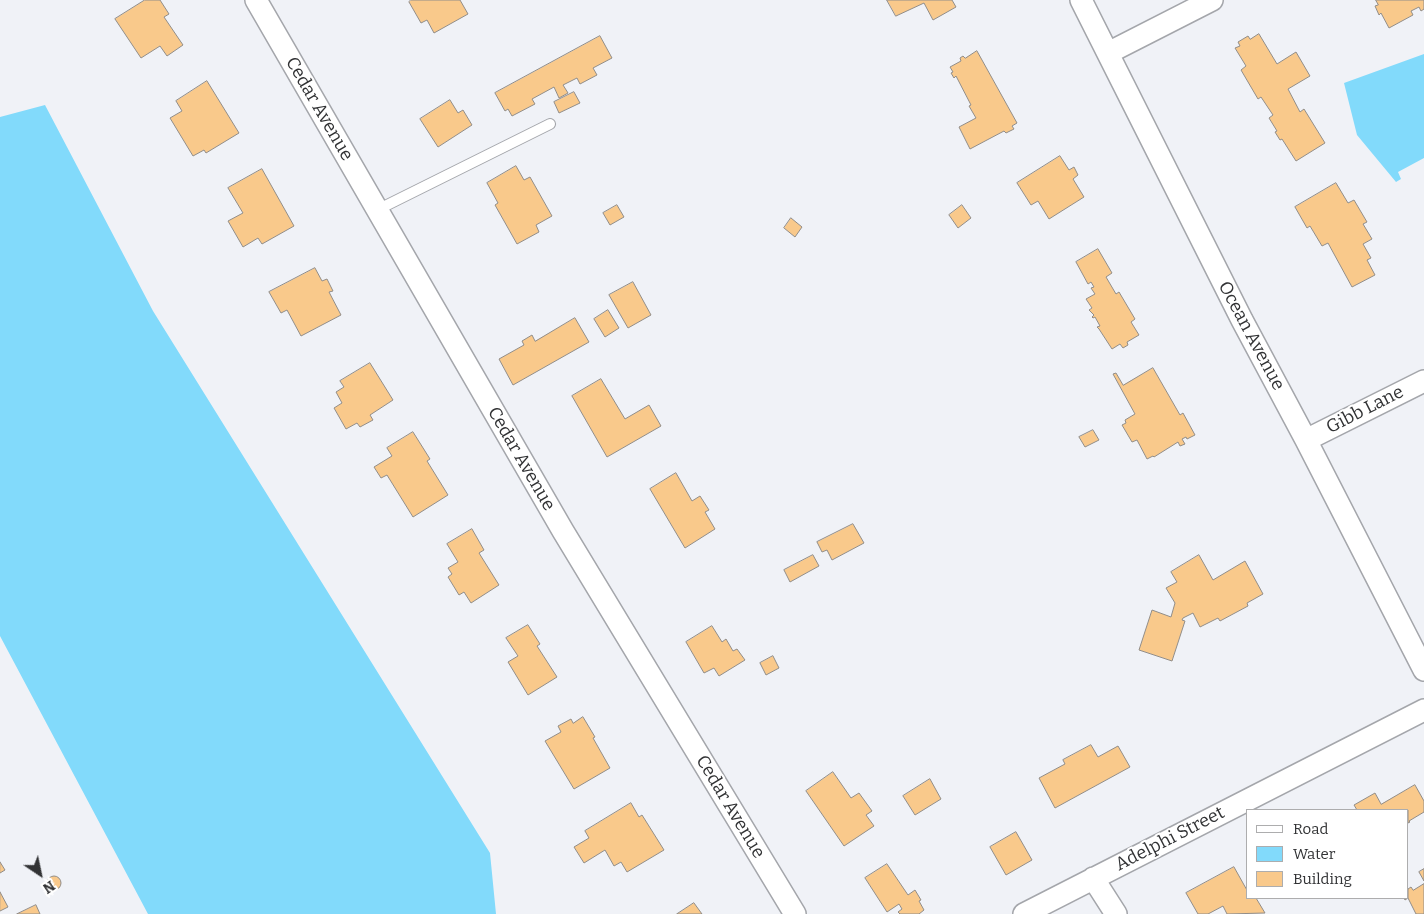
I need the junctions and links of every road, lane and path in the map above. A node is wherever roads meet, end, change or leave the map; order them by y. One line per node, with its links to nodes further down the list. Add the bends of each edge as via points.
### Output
1 (256, 0): 6 (street, Cedar Avenue)
2 (1081, 0): 4 (street, Ocean Avenue)
3 (1212, 0): 4 (street)
4 (1108, 53): 8 (street, Ocean Avenue)
5 (550, 124): 6 (lane)
6 (377, 210): 12 (street, Cedar Avenue, via 563,531)
7 (1424, 381): 8 (street, Gibb Lane)
8 (1306, 440): 9 (street, Ocean Avenue)
9 (1424, 670)
10 (1424, 710): 11 (street, Adelphi Street)
11 (1093, 878): 13 (street, Adelphi Street); 14 (street)
12 (795, 914)
13 (1024, 914)
14 (1116, 914)

